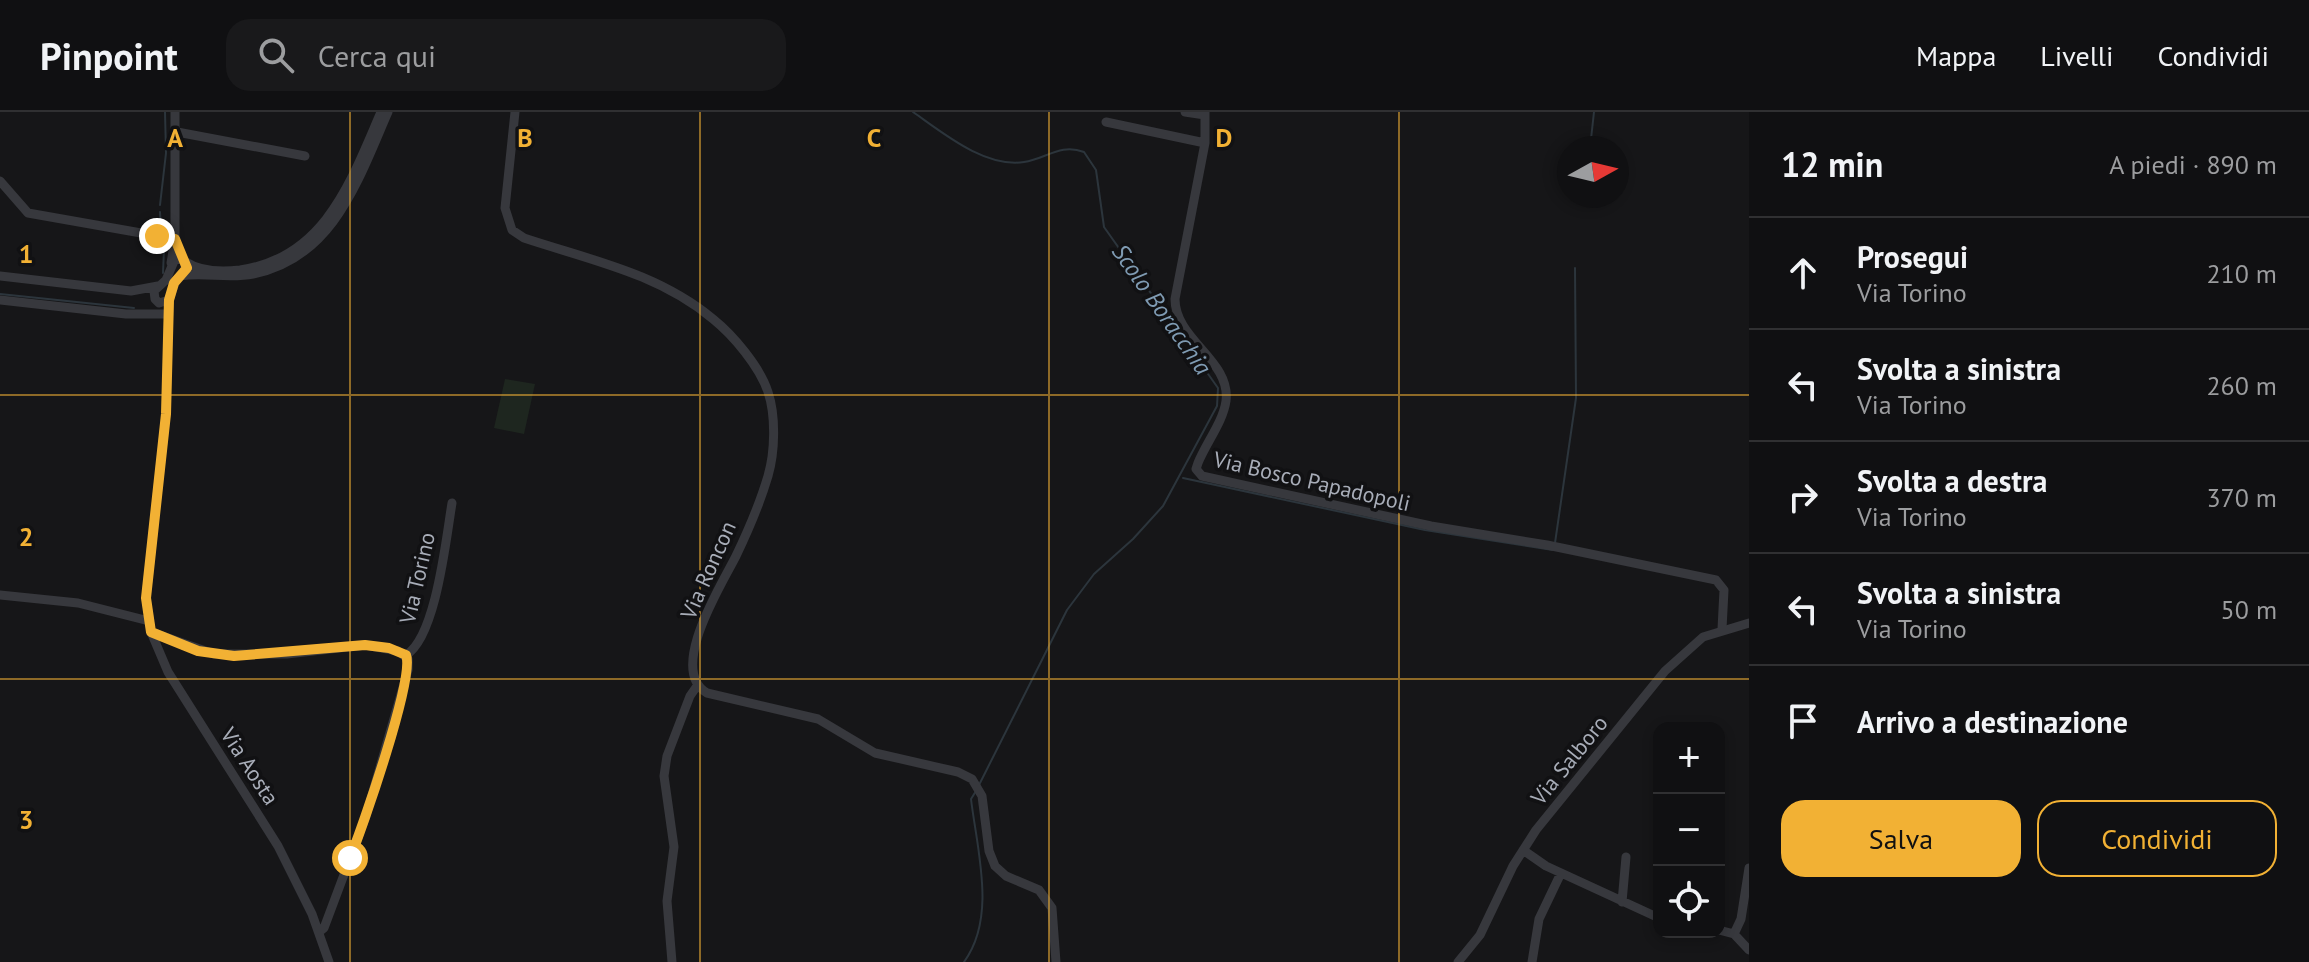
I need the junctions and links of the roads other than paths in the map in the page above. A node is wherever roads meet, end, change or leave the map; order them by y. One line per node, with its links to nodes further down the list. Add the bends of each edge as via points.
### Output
1 (175, 112): 8 (street)
2 (381, 112): 13 (street, via 336,209 303,245 246,269 214,271)
3 (388, 112): 16 (street, via 341,213 306,250 251,275)
4 (515, 112): 32 (street, Via Roncon, via 505,208 512,230 654,280 715,320 768,390 772,430 767,478 705,611 693,676)
5 (1185, 112): 6 (street, Via Bosco Papadopoli)
6 (1205, 114): 9 (street, Via Bosco Papadopoli)
7 (1106, 122): 9 (street)
8 (177, 132): 10 (street); 12 (street)
9 (1205, 143): 29 (street, Via Bosco Papadopoli, via 1175,299 1177,320 1226,389 1220,420 1196,469 1202,476 1716,580 1724,590)
10 (305, 156)
11 (0, 181): 12 (street, via 28,213)
12 (175, 239): 13 (street); 14 (street)
13 (185, 261): 14 (street); 16 (street, via 186,271)
14 (171, 263): 17 (street, via 169,275)
15 (0, 276): 18 (street)
16 (180, 276): 20 (street)
17 (158, 286): 18 (street); 20 (street)
18 (131, 291): 20 (street)
19 (0, 300): 21 (street)
20 (161, 301): 21 (street); 22 (street)
21 (166, 314): 22 (street)
22 (170, 326): 25 (street)
23 (452, 503): 31 (street, Via Torino, via 422,636)
24 (0, 595): 26 (street, via 78,603)
25 (146, 598): 26 (street, via 139,611); 27 (street)
26 (125, 616): 27 (street)
27 (149, 621): 30 (street, Via Aosta)
28 (1749, 623): 29 (street, Via Salboro)
29 (1722, 629): 33 (street, Via Salboro, via 1675,660)
30 (151, 632): 31 (street, Via Torino, via 198,651 234,656 365,645); 39 (street, Via Aosta, via 168,672 278,846)
31 (406, 655): 39 (street, Via Torino, via 408,670 366,816)
32 (697, 686): 44 (street, via 675,732 664,776 674,847 667,901); 45 (street, via 707,693 818,719 875,753 958,772 978,787 991,861 999,871 1045,896 1055,920)
33 (1523, 850): 36 (street); 46 (street, Via Salboro, via 1480,935)
34 (1626, 857): 37 (street)
35 (1749, 868): 41 (street)
36 (1561, 873): 37 (street); 47 (street, via 1539,919)
37 (1622, 902): 38 (street)
38 (1653, 915)
39 (319, 932): 43 (street)
40 (1725, 932): 41 (street)
41 (1734, 934): 42 (street)
42 (1749, 950)
43 (329, 962)
44 (672, 962)
45 (1056, 962)
46 (1458, 962)
47 (1532, 962)

